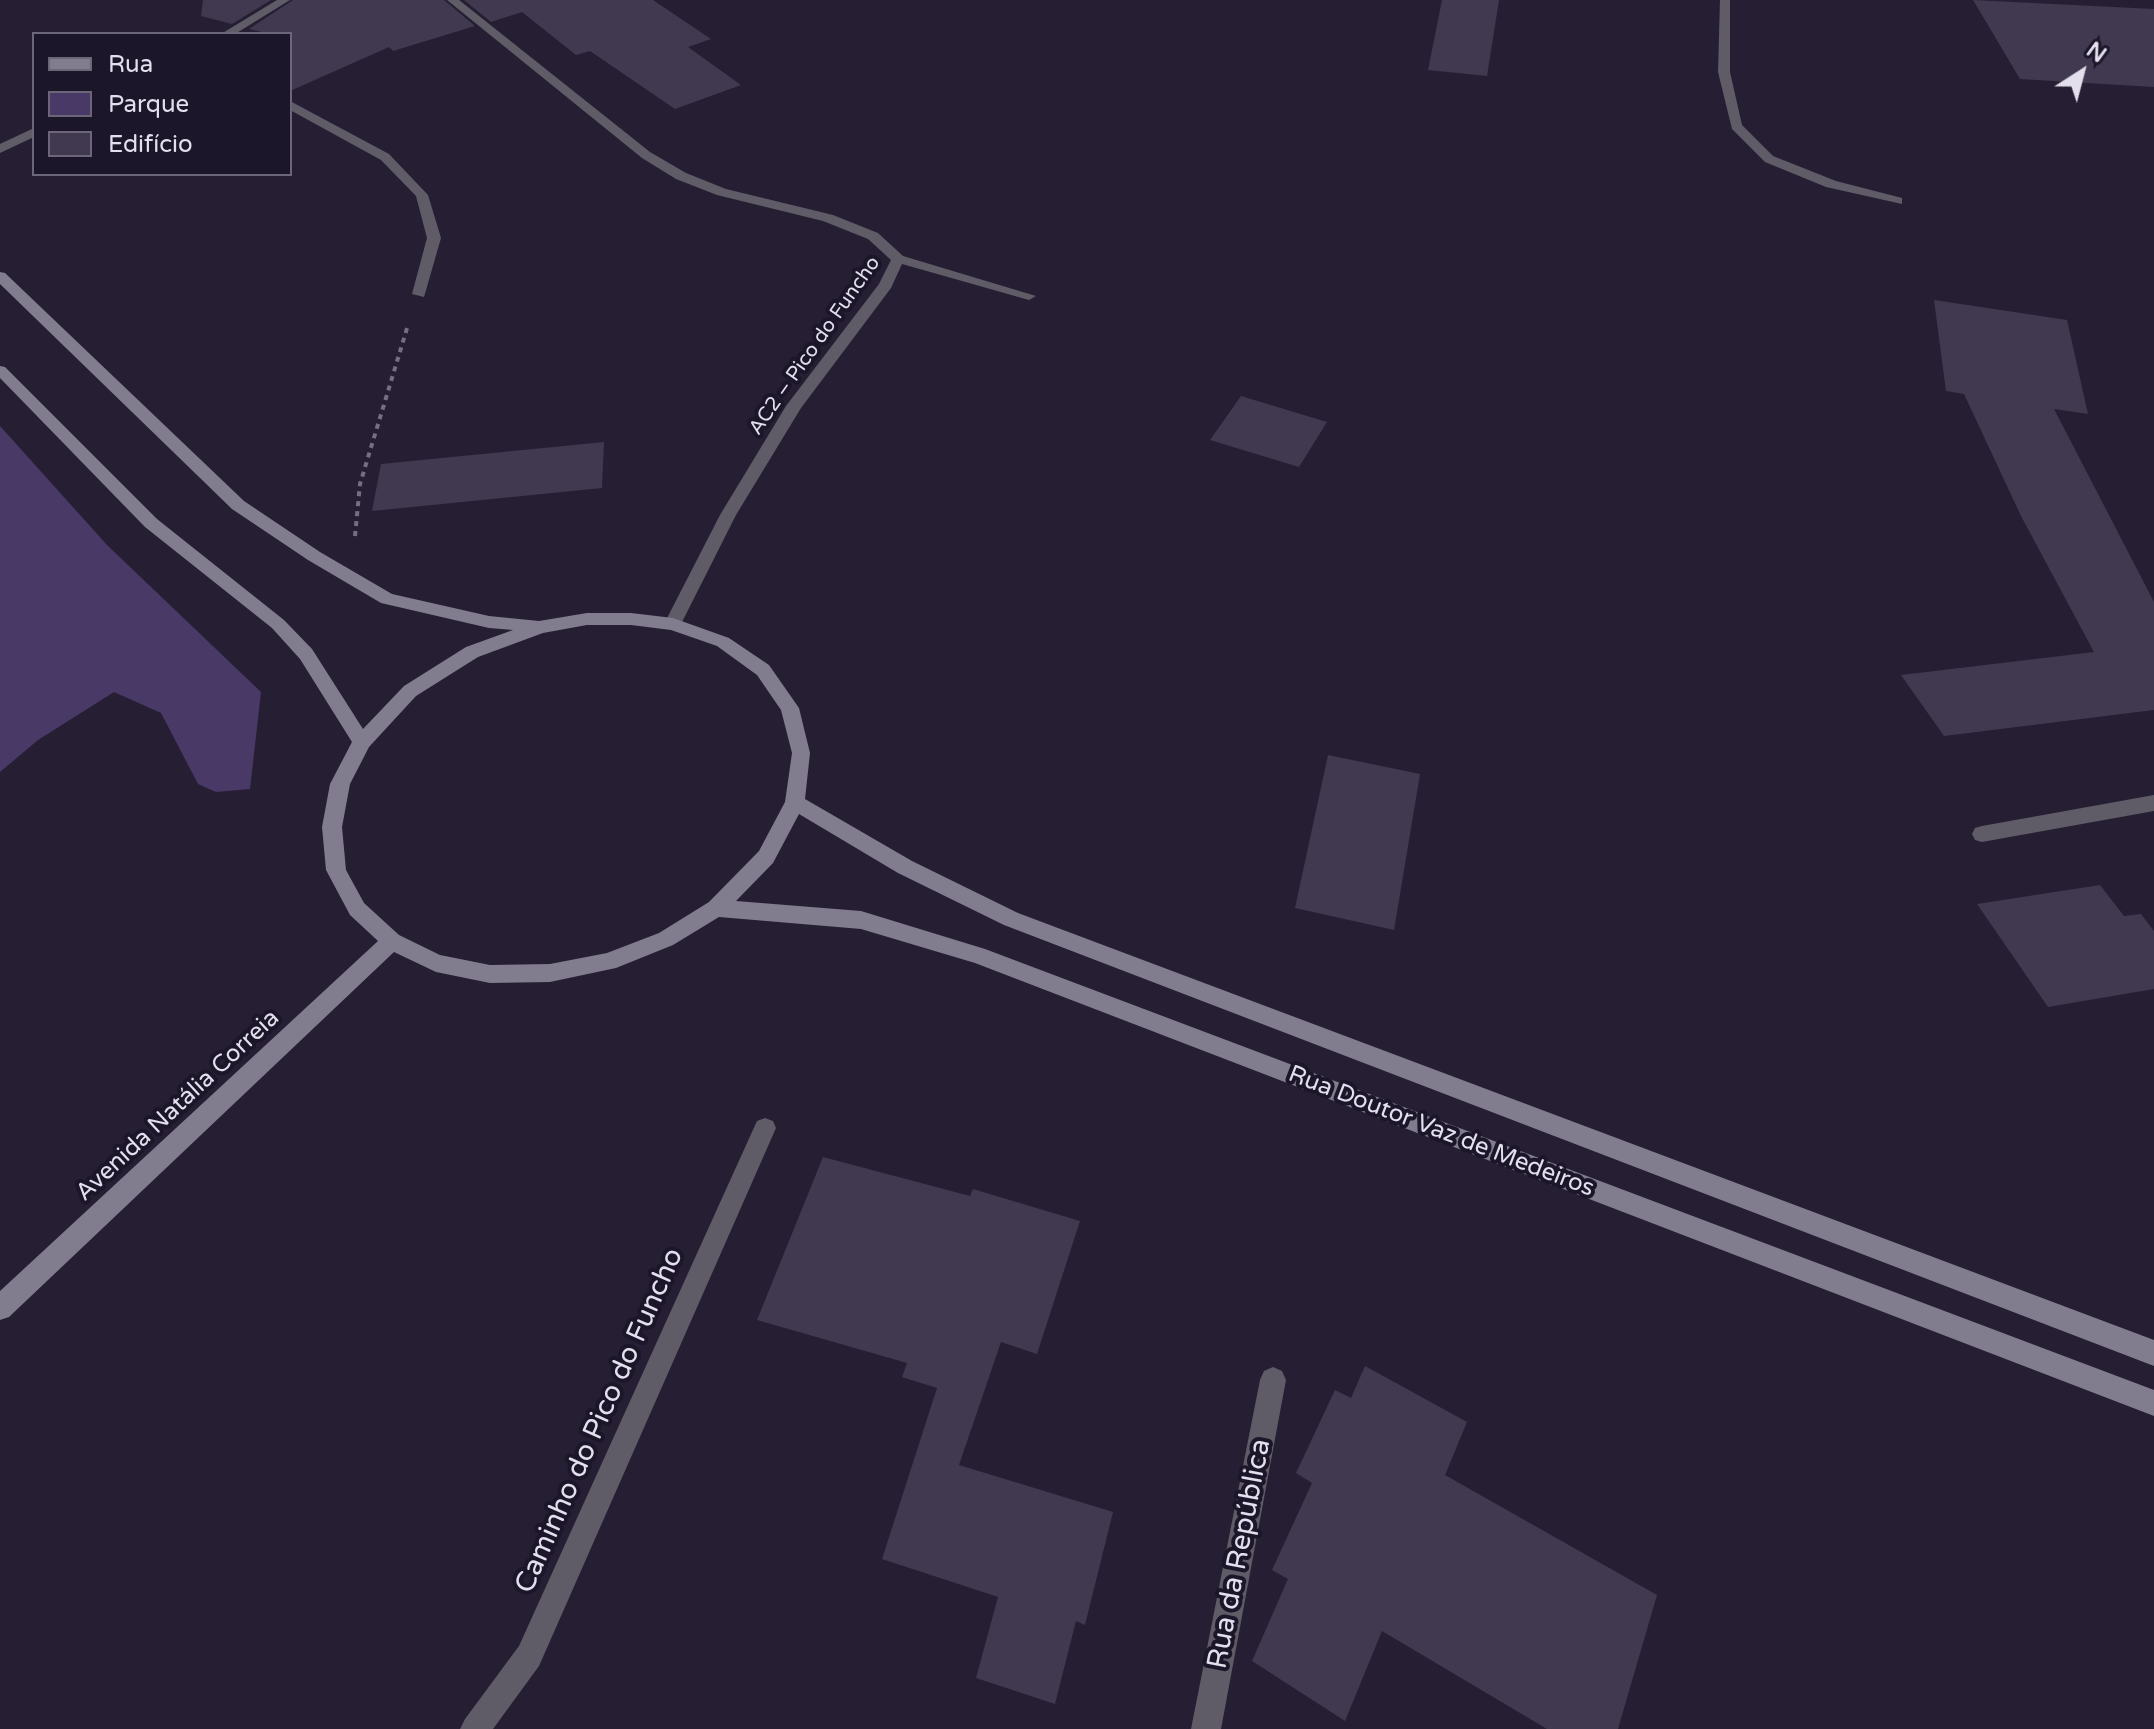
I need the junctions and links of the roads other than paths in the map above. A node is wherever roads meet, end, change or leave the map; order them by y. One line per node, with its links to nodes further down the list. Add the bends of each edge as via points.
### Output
1 (285, 0): 4 (street)
2 (452, 0): 9 (street, via 670,169 722,192 828,218 873,236)
3 (1725, 0): 8 (street, via 1724,72 1736,126 1769,159 1831,184)
4 (230, 32)
5 (292, 106): 11 (street, via 385,157 422,195 434,238)
6 (32, 133): 7 (street)
7 (0, 149)
8 (1897, 201)
9 (898, 259): 12 (street); 14 (street, AC2 – Pico do Funcho, via 886,285 785,420 728,515)
10 (0, 276): 15 (street, via 238,505 326,564 387,599 489,622)
11 (419, 294)
12 (1029, 296)
13 (0, 370): 16 (street, via 151,523 278,624 306,654)
14 (673, 624): 15 (street, via 587,619); 17 (street, via 723,642 763,670 790,708 801,753)
15 (541, 627): 16 (street, via 472,652 410,691)
16 (362, 742): 21 (street, via 340,784 332,827 336,870 357,909)
17 (795, 802): 20 (street, via 766,857); 24 (street, Rua Doutor Vaz de Medeiros, via 905,867 1011,919)
18 (2154, 803): 19 (street)
19 (1982, 834)
20 (716, 908): 21 (street, via 666,939 609,962 550,973 490,974 436,963); 26 (street, Rua Doutor Vaz de Medeiros, via 861,920 978,955)
21 (392, 941): 23 (street, Avenida Natália Correia)
22 (765, 1128): 27 (street, Caminho do Pico do Funcho, via 529,1656)
23 (0, 1308)
24 (2154, 1353)
25 (1273, 1380): 28 (street, Rua da República)
26 (2154, 1403)
27 (475, 1729)
28 (1206, 1729)

